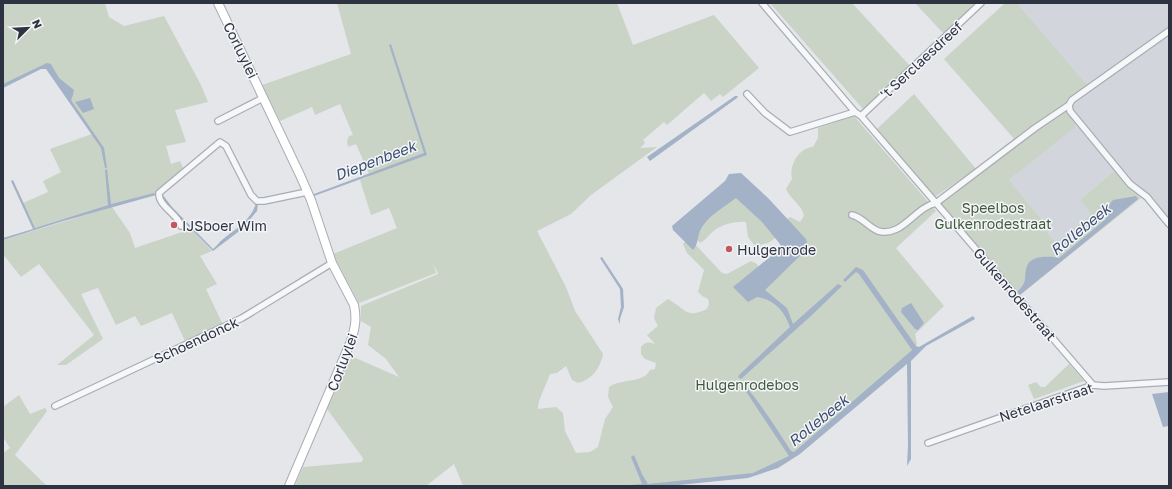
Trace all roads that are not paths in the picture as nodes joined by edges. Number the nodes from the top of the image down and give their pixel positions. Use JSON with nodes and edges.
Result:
{"nodes":[{"id":1,"x":218,"y":3,"type":"edge"},
{"id":2,"x":762,"y":3,"type":"edge"},
{"id":3,"x":981,"y":3,"type":"edge"},
{"id":4,"x":1169,"y":31,"type":"edge"},
{"id":5,"x":747,"y":94,"type":"dead end"},
{"id":6,"x":263,"y":98,"type":"junction"},
{"id":7,"x":1069,"y":105,"type":"junction"},
{"id":8,"x":855,"y":112,"type":"junction"},
{"id":9,"x":861,"y":116,"type":"junction"},
{"id":10,"x":218,"y":121,"type":"dead end"},
{"id":11,"x":307,"y":192,"type":"junction"},
{"id":12,"x":936,"y":203,"type":"junction"},
{"id":13,"x":852,"y":215,"type":"dead end"},
{"id":14,"x":1169,"y":224,"type":"edge"},
{"id":15,"x":181,"y":226,"type":"dead end"},
{"id":16,"x":332,"y":263,"type":"junction"},
{"id":17,"x":1169,"y":382,"type":"edge"},
{"id":18,"x":1093,"y":385,"type":"junction"},
{"id":19,"x":55,"y":406,"type":"dead end"},
{"id":20,"x":928,"y":443,"type":"dead end"},
{"id":21,"x":289,"y":486,"type":"edge"}],
"edges":[{"from":1,"to":6,"type":"street","name":"Corluylei"},
{"from":2,"to":8,"type":"street"},
{"from":3,"to":9,"type":"street","name":"'t Serclaesdreef"},
{"from":4,"to":7,"type":"street"},
{"from":5,"to":8,"type":"street"},
{"from":6,"to":10,"type":"street"},
{"from":6,"to":11,"type":"street","name":"Corluylei"},
{"from":7,"to":12,"type":"street"},
{"from":7,"to":14,"type":"street"},
{"from":8,"to":9,"type":"street"},
{"from":9,"to":12,"type":"street","name":"Gulkenrodestraat"},
{"from":11,"to":15,"type":"street"},
{"from":11,"to":16,"type":"street","name":"Corluylei"},
{"from":12,"to":13,"type":"street"},
{"from":12,"to":18,"type":"street","name":"Gulkenrodestraat"},
{"from":16,"to":19,"type":"street","name":"Schoendonck"},
{"from":16,"to":21,"type":"street","name":"Corluylei"},
{"from":17,"to":18,"type":"street","name":"Netelaarstraat"},
{"from":18,"to":20,"type":"street","name":"Netelaarstraat"}]}
